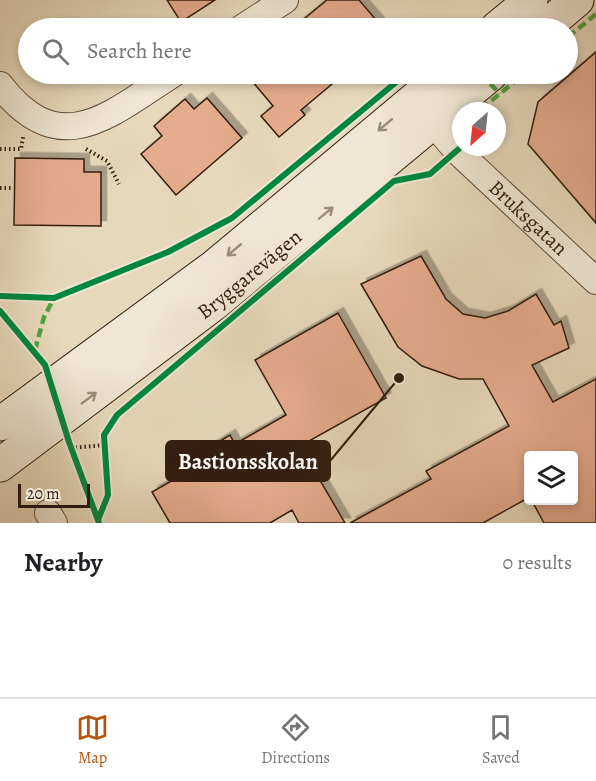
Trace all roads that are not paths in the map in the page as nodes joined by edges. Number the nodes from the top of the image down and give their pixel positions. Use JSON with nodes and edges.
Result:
{"nodes":[{"id":1,"x":285,"y":0,"type":"edge"},
{"id":2,"x":531,"y":0,"type":"edge"},
{"id":3,"x":577,"y":0,"type":"edge"},
{"id":4,"x":257,"y":18,"type":"edge"},
{"id":5,"x":509,"y":18,"type":"edge"},
{"id":6,"x":556,"y":18,"type":"edge"},
{"id":7,"x":157,"y":84,"type":"edge"},
{"id":8,"x":439,"y":84,"type":"edge"},
{"id":9,"x":473,"y":84,"type":"edge"},
{"id":10,"x":0,"y":85,"type":"edge"},
{"id":11,"x":423,"y":112,"type":"junction"},
{"id":12,"x":596,"y":281,"type":"edge"},
{"id":13,"x":2,"y":420,"type":"edge"},
{"id":14,"x":26,"y":446,"type":"junction"},
{"id":15,"x":0,"y":465,"type":"edge"}],
"edges":[{"from":1,"to":4,"type":"street"},
{"from":2,"to":5,"type":"main road"},
{"from":3,"to":6,"type":"main road"},
{"from":7,"to":10,"type":"street"},
{"from":8,"to":11,"type":"main road","name":"Bryggarevägen"},
{"from":9,"to":11,"type":"main road","name":"Bryggarevägen"},
{"from":11,"to":12,"type":"street","name":"Bruksgatan"},
{"from":11,"to":13,"type":"main road","name":"Bryggarevägen","one_way":true},
{"from":14,"to":11,"type":"main road","name":"Bryggarevägen","one_way":true},
{"from":13,"to":14,"type":"street"},
{"from":14,"to":15,"type":"main road","name":"Bryggarevägen"}]}
